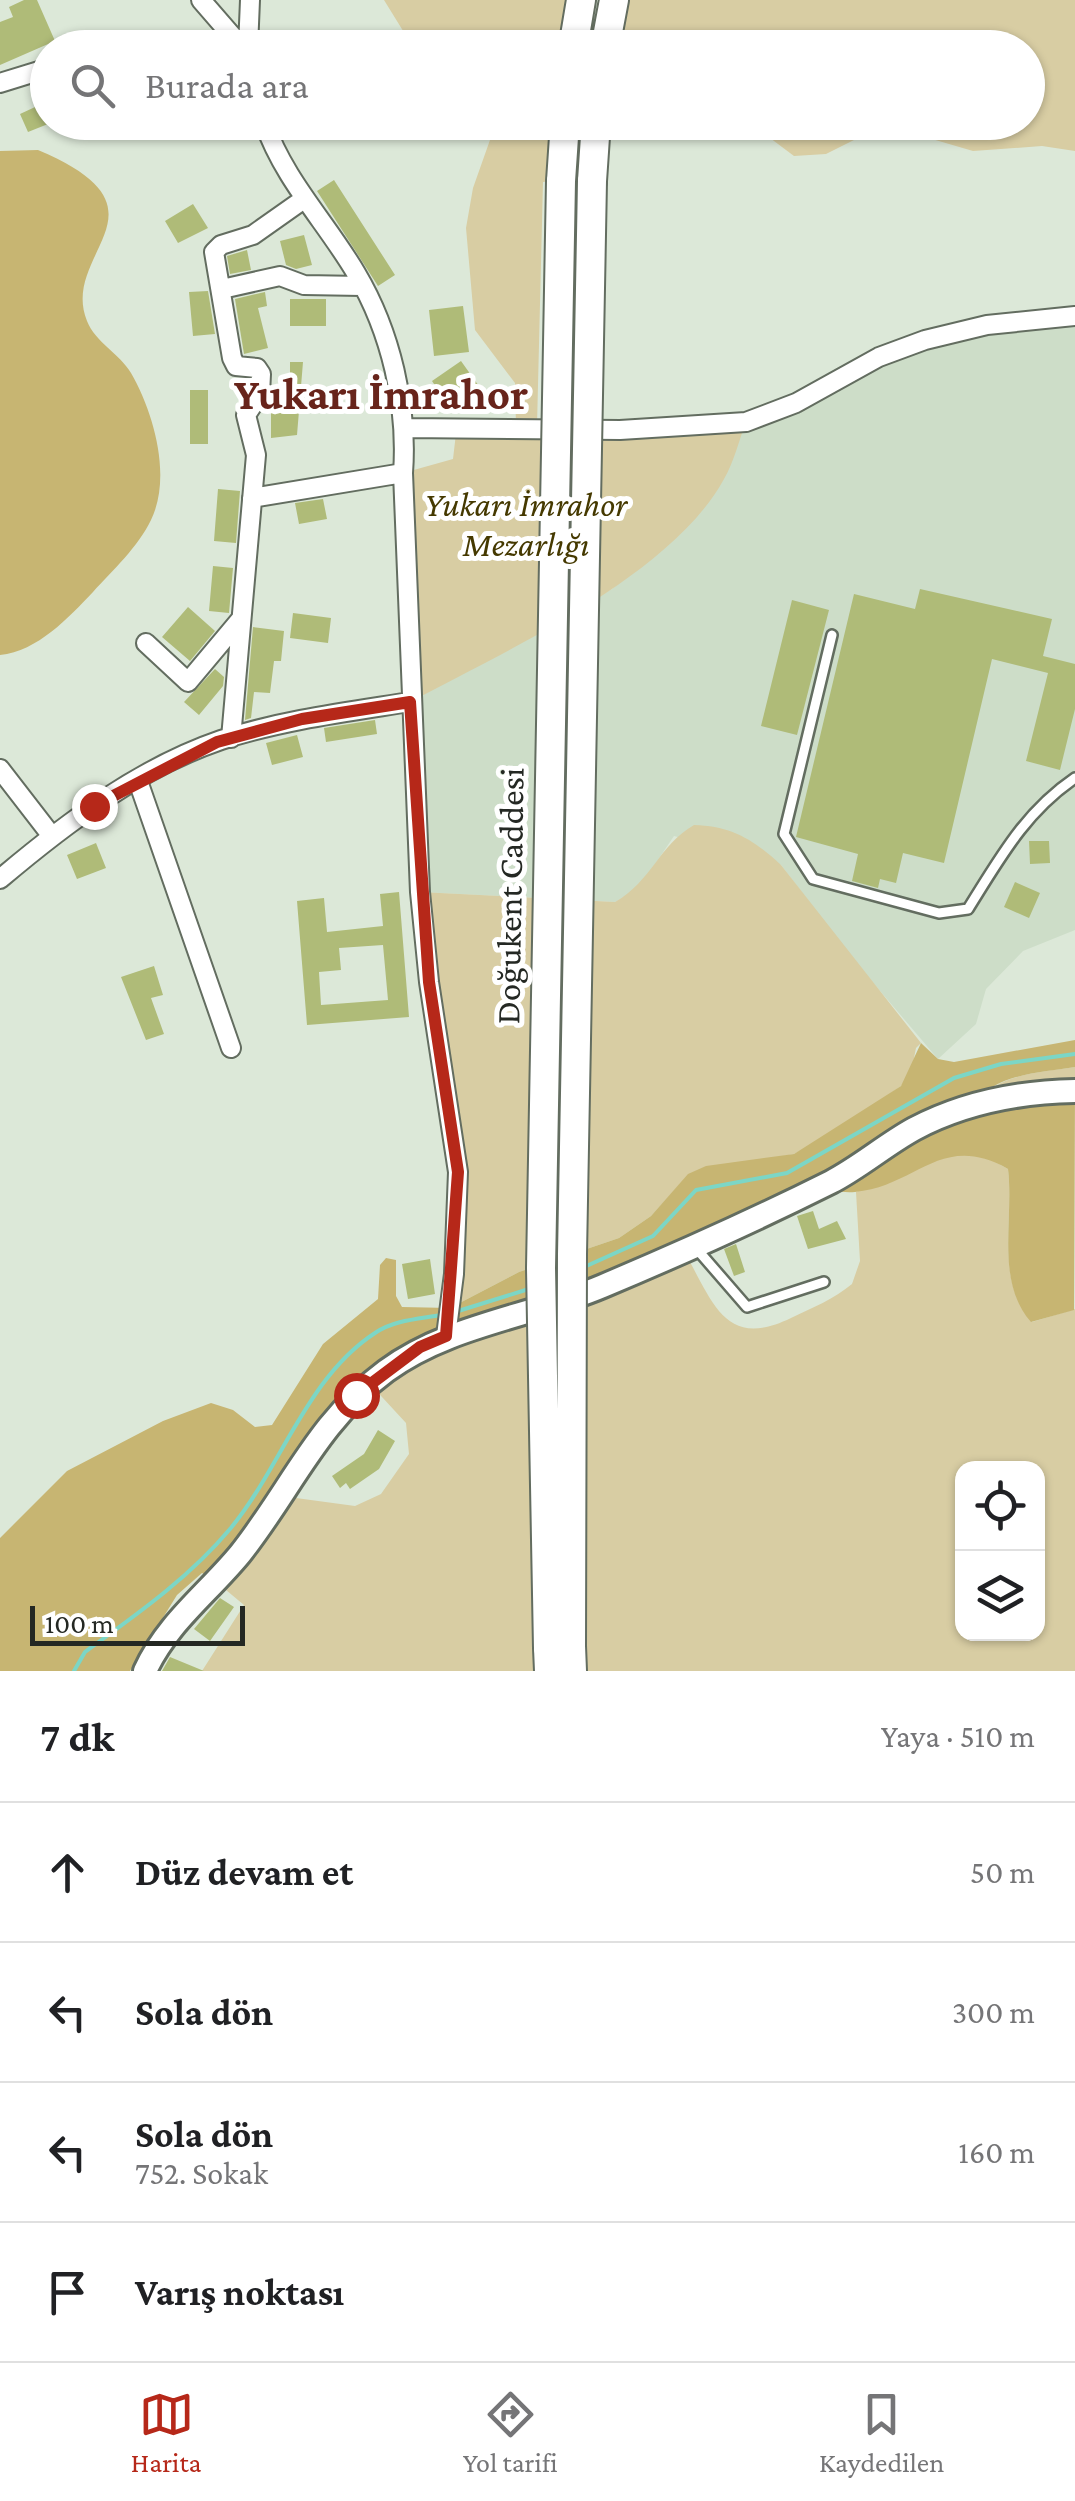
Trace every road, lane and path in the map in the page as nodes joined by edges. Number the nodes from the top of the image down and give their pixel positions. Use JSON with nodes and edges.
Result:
{"nodes":[{"id":1,"x":201,"y":0,"type":"edge"},
{"id":2,"x":250,"y":0,"type":"edge"},
{"id":3,"x":581,"y":0,"type":"edge"},
{"id":4,"x":614,"y":0,"type":"edge"},
{"id":5,"x":226,"y":30,"type":"edge"},
{"id":6,"x":243,"y":30,"type":"edge"},
{"id":7,"x":576,"y":30,"type":"edge"},
{"id":8,"x":608,"y":30,"type":"edge"},
{"id":9,"x":30,"y":74,"type":"edge"},
{"id":10,"x":0,"y":83,"type":"edge"},
{"id":11,"x":273,"y":140,"type":"edge"},
{"id":12,"x":564,"y":140,"type":"edge"},
{"id":13,"x":595,"y":140,"type":"edge"},
{"id":14,"x":304,"y":199,"type":"junction"},
{"id":15,"x":362,"y":286,"type":"junction"},
{"id":16,"x":222,"y":289,"type":"junction"},
{"id":17,"x":1075,"y":316,"type":"edge"},
{"id":18,"x":406,"y":428,"type":"junction"},
{"id":19,"x":402,"y":473,"type":"junction"},
{"id":20,"x":252,"y":498,"type":"junction"},
{"id":21,"x":242,"y":618,"type":"junction"},
{"id":22,"x":832,"y":635,"type":"dead end"},
{"id":23,"x":146,"y":643,"type":"dead end"},
{"id":24,"x":410,"y":702,"type":"junction"},
{"id":25,"x":230,"y":738,"type":"junction"},
{"id":26,"x":0,"y":769,"type":"edge"},
{"id":27,"x":1075,"y":778,"type":"edge"},
{"id":28,"x":138,"y":781,"type":"junction"},
{"id":29,"x":52,"y":836,"type":"junction"},
{"id":30,"x":0,"y":880,"type":"edge"},
{"id":31,"x":231,"y":1048,"type":"dead end"},
{"id":32,"x":1075,"y":1091,"type":"edge"},
{"id":33,"x":692,"y":1244,"type":"junction"},
{"id":34,"x":824,"y":1282,"type":"dead end"},
{"id":35,"x":446,"y":1336,"type":"junction"},
{"id":36,"x":560,"y":1659,"type":"edge"},
{"id":37,"x":145,"y":1671,"type":"edge"}],
"edges":[{"from":1,"to":5,"type":"street"},
{"from":2,"to":6,"type":"street"},
{"from":3,"to":7,"type":"main road"},
{"from":4,"to":8,"type":"main road"},
{"from":9,"to":10,"type":"street"},
{"from":11,"to":14,"type":"street"},
{"from":12,"to":36,"type":"main road","name":"Doğukent Caddesi","bridge":true},
{"from":13,"to":36,"type":"main road","name":"Doğukent Caddesi","bridge":true},
{"from":14,"to":15,"type":"street"},
{"from":14,"to":16,"type":"street"},
{"from":15,"to":16,"type":"street"},
{"from":15,"to":18,"type":"street"},
{"from":16,"to":20,"type":"street"},
{"from":17,"to":18,"type":"street"},
{"from":18,"to":19,"type":"street"},
{"from":19,"to":20,"type":"street"},
{"from":19,"to":24,"type":"street"},
{"from":20,"to":21,"type":"street"},
{"from":21,"to":23,"type":"street"},
{"from":21,"to":25,"type":"street"},
{"from":22,"to":27,"type":"lane"},
{"from":24,"to":25,"type":"street"},
{"from":24,"to":35,"type":"street"},
{"from":25,"to":28,"type":"street"},
{"from":26,"to":29,"type":"street"},
{"from":28,"to":29,"type":"street"},
{"from":28,"to":31,"type":"street"},
{"from":29,"to":30,"type":"street"},
{"from":32,"to":33,"type":"street"},
{"from":33,"to":34,"type":"lane"},
{"from":33,"to":35,"type":"street"},
{"from":35,"to":37,"type":"street"}]}
